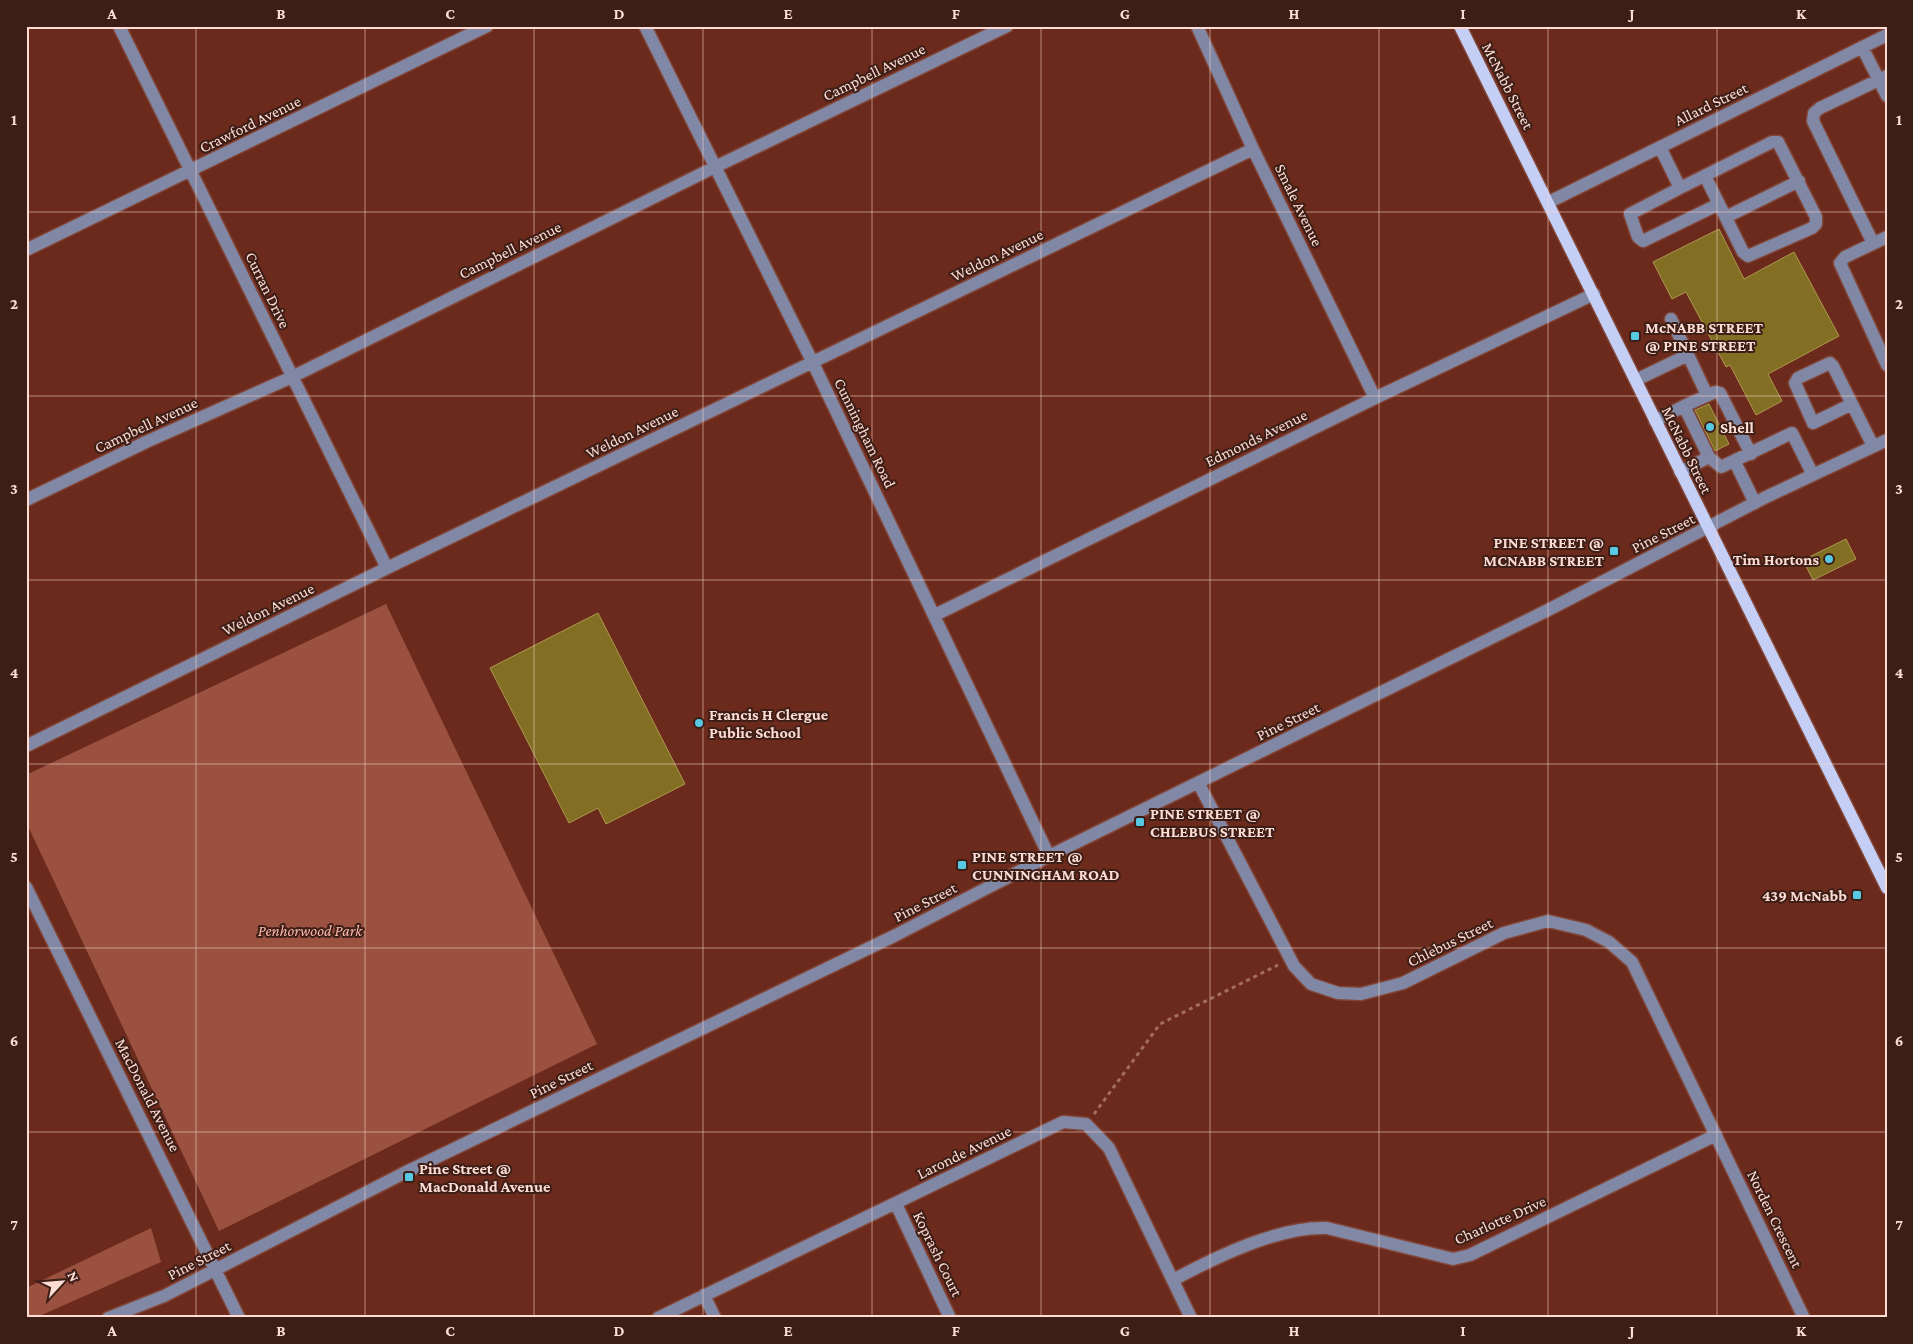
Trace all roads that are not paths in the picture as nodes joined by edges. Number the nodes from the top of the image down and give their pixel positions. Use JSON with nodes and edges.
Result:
{"nodes":[{"id":1,"x":119,"y":26,"type":"edge"},
{"id":2,"x":487,"y":26,"type":"edge"},
{"id":3,"x":645,"y":26,"type":"edge"},
{"id":4,"x":1007,"y":26,"type":"edge"},
{"id":5,"x":1197,"y":26,"type":"edge"},
{"id":6,"x":1460,"y":26,"type":"edge"},
{"id":7,"x":1887,"y":35,"type":"edge"},
{"id":8,"x":1862,"y":47,"type":"junction"},
{"id":9,"x":1883,"y":78,"type":"edge"},
{"id":10,"x":1887,"y":96,"type":"edge"},
{"id":11,"x":1660,"y":148,"type":"junction"},
{"id":12,"x":1253,"y":149,"type":"junction"},
{"id":13,"x":715,"y":167,"type":"junction"},
{"id":14,"x":192,"y":170,"type":"junction"},
{"id":15,"x":1705,"y":176,"type":"junction"},
{"id":16,"x":1799,"y":181,"type":"junction"},
{"id":17,"x":1680,"y":188,"type":"junction"},
{"id":18,"x":1549,"y":202,"type":"junction"},
{"id":19,"x":1719,"y":204,"type":"junction"},
{"id":20,"x":1726,"y":217,"type":"junction"},
{"id":21,"x":1887,"y":237,"type":"edge"},
{"id":22,"x":1873,"y":243,"type":"junction"},
{"id":23,"x":26,"y":250,"type":"edge"},
{"id":24,"x":1594,"y":294,"type":"junction"},
{"id":25,"x":1671,"y":319,"type":"dead end"},
{"id":26,"x":1688,"y":355,"type":"junction"},
{"id":27,"x":813,"y":363,"type":"junction"},
{"id":28,"x":1887,"y":365,"type":"edge"},
{"id":29,"x":292,"y":377,"type":"junction"},
{"id":30,"x":1636,"y":380,"type":"junction"},
{"id":31,"x":1707,"y":395,"type":"junction"},
{"id":32,"x":1375,"y":398,"type":"junction"},
{"id":33,"x":1852,"y":404,"type":"junction"},
{"id":34,"x":1684,"y":406,"type":"junction"},
{"id":35,"x":1655,"y":421,"type":"junction"},
{"id":36,"x":1813,"y":423,"type":"junction"},
{"id":37,"x":1792,"y":433,"type":"junction"},
{"id":38,"x":1887,"y":440,"type":"edge"},
{"id":39,"x":1873,"y":446,"type":"junction"},
{"id":40,"x":1751,"y":454,"type":"junction"},
{"id":41,"x":1709,"y":457,"type":"junction"},
{"id":42,"x":1735,"y":462,"type":"junction"},
{"id":43,"x":1680,"y":472,"type":"junction"},
{"id":44,"x":1813,"y":475,"type":"junction"},
{"id":45,"x":26,"y":500,"type":"edge"},
{"id":46,"x":1755,"y":503,"type":"junction"},
{"id":47,"x":1707,"y":529,"type":"junction"},
{"id":48,"x":387,"y":568,"type":"junction"},
{"id":49,"x":935,"y":615,"type":"junction"},
{"id":50,"x":26,"y":746,"type":"edge"},
{"id":51,"x":1199,"y":784,"type":"junction"},
{"id":52,"x":1049,"y":856,"type":"junction"},
{"id":53,"x":26,"y":887,"type":"edge"},
{"id":54,"x":1887,"y":888,"type":"edge"},
{"id":55,"x":1716,"y":1135,"type":"junction"},
{"id":56,"x":896,"y":1204,"type":"junction"},
{"id":57,"x":217,"y":1269,"type":"junction"},
{"id":58,"x":1173,"y":1280,"type":"junction"},
{"id":59,"x":704,"y":1295,"type":"junction"},
{"id":60,"x":108,"y":1318,"type":"edge"},
{"id":61,"x":240,"y":1318,"type":"edge"},
{"id":62,"x":658,"y":1318,"type":"edge"},
{"id":63,"x":714,"y":1318,"type":"edge"},
{"id":64,"x":950,"y":1318,"type":"edge"},
{"id":65,"x":1191,"y":1318,"type":"edge"},
{"id":66,"x":1804,"y":1318,"type":"edge"}],
"edges":[{"from":1,"to":14,"type":"street","name":"Curran Drive"},
{"from":2,"to":14,"type":"street","name":"Crawford Avenue"},
{"from":3,"to":13,"type":"street","name":"Cunningham Road"},
{"from":4,"to":13,"type":"street","name":"Campbell Avenue"},
{"from":5,"to":12,"type":"street","name":"Smale Avenue"},
{"from":6,"to":18,"type":"main road","name":"McNabb Street"},
{"from":7,"to":8,"type":"street","name":"Allard Street"},
{"from":8,"to":9,"type":"street"},
{"from":8,"to":11,"type":"street","name":"Allard Street"},
{"from":9,"to":10,"type":"street"},
{"from":9,"to":22,"type":"street"},
{"from":11,"to":17,"type":"street"},
{"from":11,"to":18,"type":"street","name":"Allard Street"},
{"from":12,"to":27,"type":"street","name":"Weldon Avenue"},
{"from":12,"to":32,"type":"street","name":"Smale Avenue"},
{"from":13,"to":27,"type":"street","name":"Cunningham Road"},
{"from":13,"to":29,"type":"street","name":"Campbell Avenue"},
{"from":14,"to":23,"type":"street","name":"Crawford Avenue"},
{"from":14,"to":29,"type":"street","name":"Curran Drive"},
{"from":15,"to":16,"type":"street"},
{"from":15,"to":17,"type":"street"},
{"from":15,"to":19,"type":"street"},
{"from":16,"to":20,"type":"street"},
{"from":16,"to":20,"type":"street"},
{"from":17,"to":19,"type":"street"},
{"from":18,"to":24,"type":"main road","name":"McNabb Street"},
{"from":19,"to":20,"type":"street"},
{"from":21,"to":22,"type":"street"},
{"from":22,"to":28,"type":"street"},
{"from":24,"to":30,"type":"main road","name":"McNabb Street"},
{"from":24,"to":32,"type":"street","name":"Edmonds Avenue"},
{"from":25,"to":26,"type":"street"},
{"from":26,"to":30,"type":"street"},
{"from":26,"to":31,"type":"street"},
{"from":27,"to":48,"type":"street","name":"Weldon Avenue"},
{"from":27,"to":49,"type":"street","name":"Cunningham Road"},
{"from":29,"to":45,"type":"street","name":"Campbell Avenue"},
{"from":29,"to":48,"type":"street","name":"Curran Drive"},
{"from":30,"to":35,"type":"main road","name":"McNabb Street"},
{"from":31,"to":34,"type":"street"},
{"from":31,"to":40,"type":"street"},
{"from":32,"to":49,"type":"street","name":"Edmonds Avenue"},
{"from":33,"to":36,"type":"street"},
{"from":33,"to":36,"type":"street"},
{"from":33,"to":39,"type":"street"},
{"from":34,"to":35,"type":"street"},
{"from":34,"to":41,"type":"street"},
{"from":35,"to":43,"type":"main road","name":"McNabb Street"},
{"from":36,"to":37,"type":"street"},
{"from":37,"to":40,"type":"street"},
{"from":37,"to":44,"type":"street"},
{"from":38,"to":39,"type":"street","name":"Pine Street"},
{"from":39,"to":44,"type":"street","name":"Pine Street"},
{"from":40,"to":42,"type":"street"},
{"from":41,"to":42,"type":"street"},
{"from":41,"to":43,"type":"street"},
{"from":42,"to":46,"type":"street"},
{"from":43,"to":47,"type":"main road","name":"McNabb Street"},
{"from":44,"to":46,"type":"street","name":"Pine Street"},
{"from":46,"to":47,"type":"street","name":"Pine Street"},
{"from":47,"to":51,"type":"street","name":"Pine Street"},
{"from":47,"to":54,"type":"main road","name":"McNabb Street"},
{"from":48,"to":50,"type":"street","name":"Weldon Avenue"},
{"from":49,"to":52,"type":"street","name":"Cunningham Road"},
{"from":51,"to":52,"type":"street","name":"Pine Street"},
{"from":51,"to":55,"type":"street","name":"Chlebus Street"},
{"from":52,"to":57,"type":"street","name":"Pine Street"},
{"from":53,"to":57,"type":"street","name":"MacDonald Avenue"},
{"from":55,"to":58,"type":"street","name":"Charlotte Drive"},
{"from":55,"to":66,"type":"street","name":"Norden Crescent"},
{"from":56,"to":58,"type":"street","name":"Laronde Avenue"},
{"from":56,"to":59,"type":"street","name":"Laronde Avenue"},
{"from":56,"to":64,"type":"street","name":"Koprash Court"},
{"from":57,"to":60,"type":"street","name":"Pine Street"},
{"from":57,"to":61,"type":"street","name":"MacDonald Avenue"},
{"from":58,"to":65,"type":"street"},
{"from":59,"to":62,"type":"street","name":"Laronde Avenue"},
{"from":59,"to":63,"type":"street"}]}
